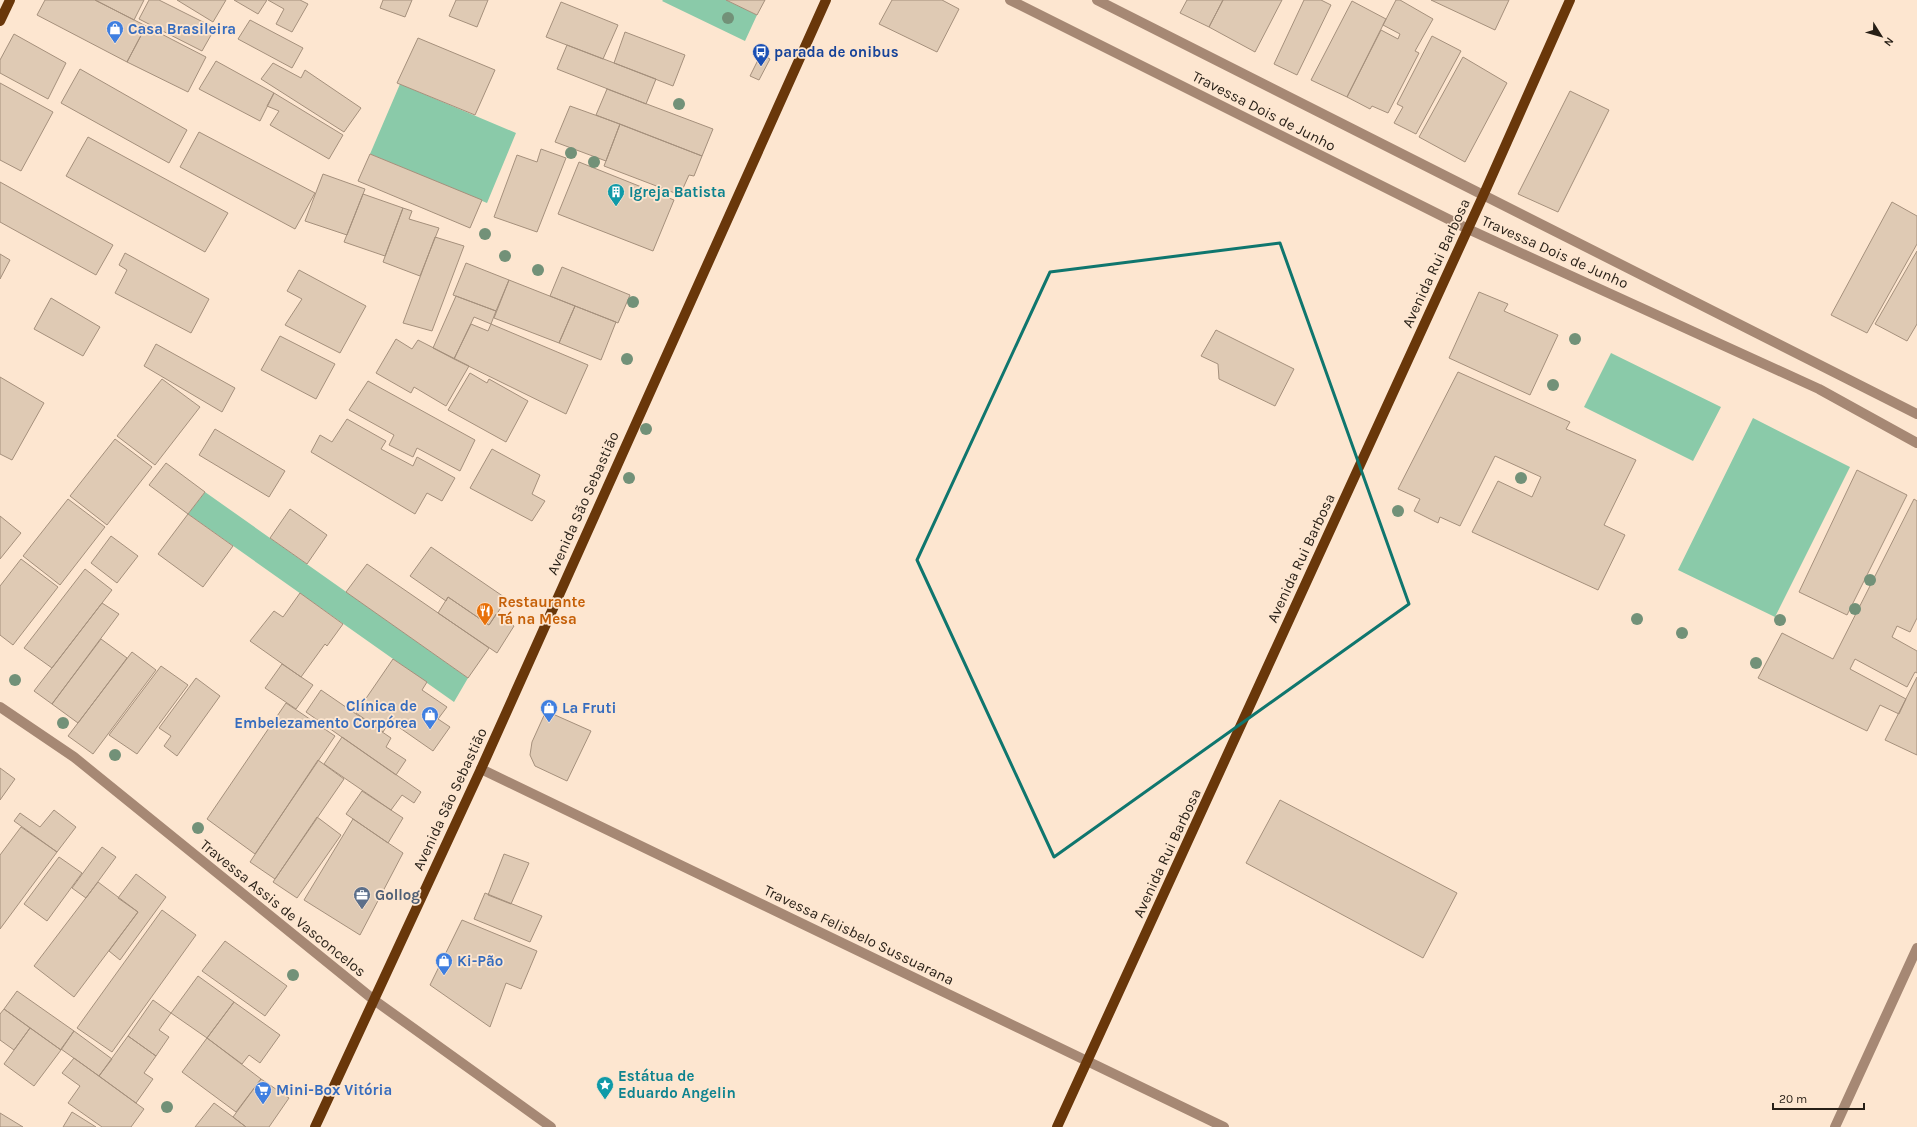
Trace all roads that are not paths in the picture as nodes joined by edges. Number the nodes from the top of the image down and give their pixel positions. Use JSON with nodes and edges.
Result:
{"nodes":[{"id":1,"x":10,"y":0,"type":"edge"},
{"id":2,"x":826,"y":0,"type":"edge"},
{"id":3,"x":1010,"y":0,"type":"edge"},
{"id":4,"x":1097,"y":0,"type":"edge"},
{"id":5,"x":1570,"y":0,"type":"edge"},
{"id":6,"x":0,"y":21,"type":"edge"},
{"id":7,"x":1483,"y":196,"type":"junction"},
{"id":8,"x":1468,"y":229,"type":"junction"},
{"id":9,"x":1917,"y":414,"type":"edge"},
{"id":10,"x":1917,"y":443,"type":"edge"},
{"id":11,"x":0,"y":707,"type":"edge"},
{"id":12,"x":481,"y":769,"type":"junction"},
{"id":13,"x":1917,"y":948,"type":"edge"},
{"id":14,"x":374,"y":1000,"type":"junction"},
{"id":15,"x":1087,"y":1062,"type":"junction"},
{"id":16,"x":315,"y":1127,"type":"edge"},
{"id":17,"x":551,"y":1127,"type":"edge"},
{"id":18,"x":1057,"y":1127,"type":"edge"},
{"id":19,"x":1224,"y":1127,"type":"edge"},
{"id":20,"x":1836,"y":1127,"type":"edge"}],
"edges":[{"from":1,"to":6,"type":"main road"},
{"from":2,"to":12,"type":"main road","name":"Avenida São Sebastião"},
{"from":3,"to":8,"type":"street","name":"Travessa Dois de Junho"},
{"from":4,"to":7,"type":"street"},
{"from":5,"to":7,"type":"main road","name":"Avenida Rui Barbosa"},
{"from":7,"to":8,"type":"main road","name":"Avenida Rui Barbosa"},
{"from":7,"to":9,"type":"street"},
{"from":8,"to":10,"type":"street","name":"Travessa Dois de Junho"},
{"from":8,"to":15,"type":"main road","name":"Avenida Rui Barbosa"},
{"from":11,"to":14,"type":"street","name":"Travessa Assis de Vasconcelos"},
{"from":12,"to":14,"type":"main road","name":"Avenida São Sebastião"},
{"from":12,"to":15,"type":"street","name":"Travessa Felisbelo Sussuarana"},
{"from":13,"to":20,"type":"street"},
{"from":14,"to":16,"type":"main road","name":"Avenida São Sebastião"},
{"from":14,"to":17,"type":"street","name":"Travessa Assis de Vasconcelos"},
{"from":15,"to":18,"type":"main road","name":"Avenida Rui Barbosa"},
{"from":15,"to":19,"type":"street","name":"Travessa Felisbelo Sussuarana"}]}
